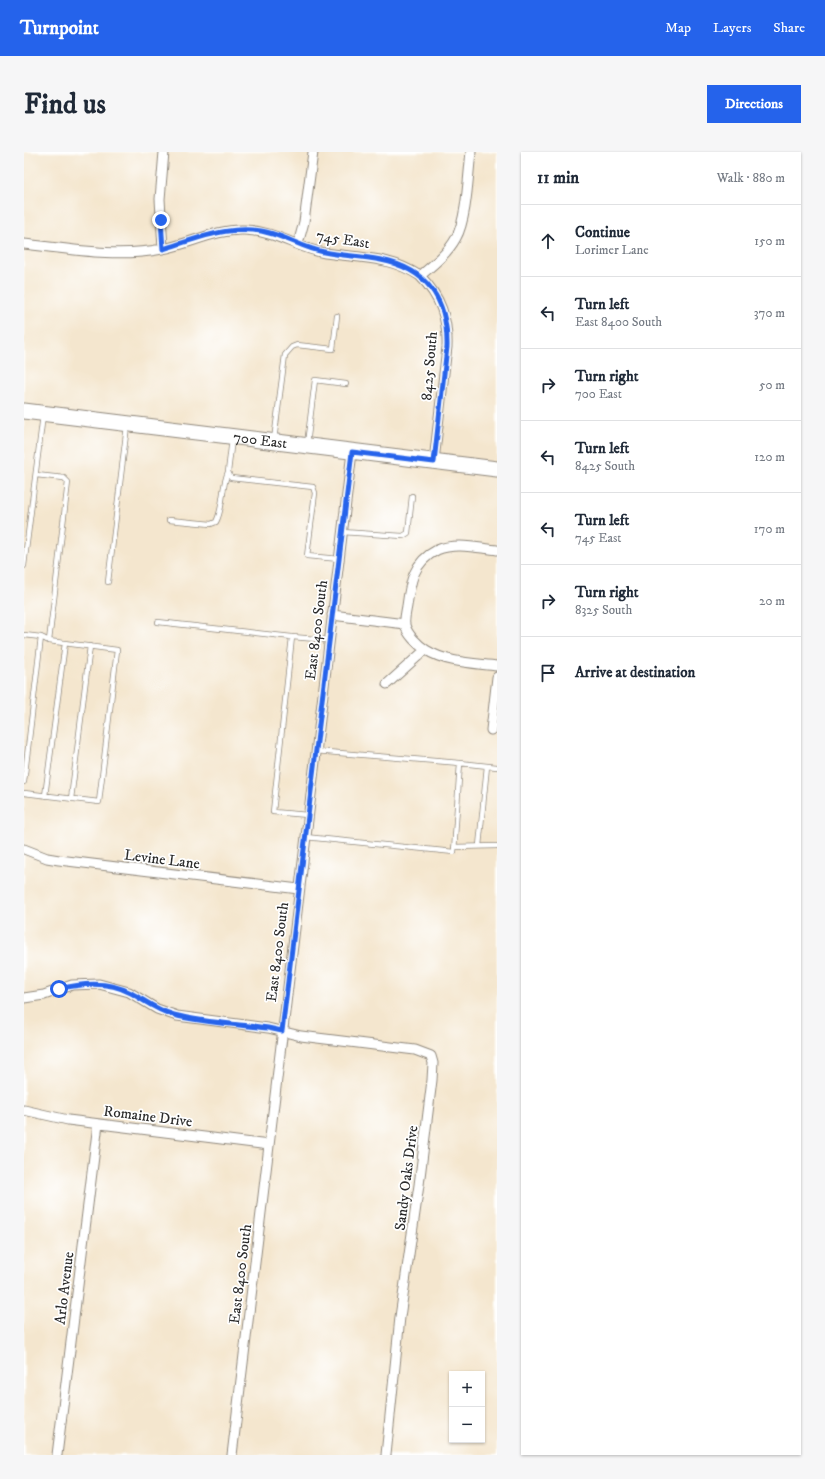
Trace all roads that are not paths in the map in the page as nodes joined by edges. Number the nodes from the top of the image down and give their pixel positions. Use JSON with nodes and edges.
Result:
{"nodes":[{"id":1,"x":164,"y":152,"type":"edge"},
{"id":2,"x":313,"y":152,"type":"edge"},
{"id":3,"x":471,"y":152,"type":"edge"},
{"id":4,"x":24,"y":244,"type":"edge"},
{"id":5,"x":298,"y":244,"type":"junction"},
{"id":6,"x":163,"y":249,"type":"junction"},
{"id":7,"x":420,"y":276,"type":"junction"},
{"id":8,"x":337,"y":316,"type":"dead end"},
{"id":9,"x":346,"y":384,"type":"dead end"},
{"id":10,"x":24,"y":411,"type":"edge"},
{"id":11,"x":43,"y":414,"type":"junction"},
{"id":12,"x":128,"y":424,"type":"junction"},
{"id":13,"x":233,"y":437,"type":"junction"},
{"id":14,"x":273,"y":442,"type":"junction"},
{"id":15,"x":307,"y":446,"type":"junction"},
{"id":16,"x":352,"y":452,"type":"junction"},
{"id":17,"x":434,"y":462,"type":"junction"},
{"id":18,"x":497,"y":469,"type":"edge"},
{"id":19,"x":228,"y":472,"type":"junction"},
{"id":20,"x":36,"y":475,"type":"junction"},
{"id":21,"x":412,"y":496,"type":"dead end"},
{"id":22,"x":169,"y":520,"type":"dead end"},
{"id":23,"x":342,"y":532,"type":"junction"},
{"id":24,"x":497,"y":550,"type":"edge"},
{"id":25,"x":339,"y":559,"type":"junction"},
{"id":26,"x":24,"y":566,"type":"edge"},
{"id":27,"x":108,"y":582,"type":"dead end"},
{"id":28,"x":332,"y":616,"type":"junction"},
{"id":29,"x":158,"y":622,"type":"dead end"},
{"id":30,"x":405,"y":624,"type":"junction"},
{"id":31,"x":24,"y":635,"type":"edge"},
{"id":32,"x":292,"y":637,"type":"junction"},
{"id":33,"x":41,"y":638,"type":"junction"},
{"id":34,"x":329,"y":640,"type":"junction"},
{"id":35,"x":49,"y":641,"type":"junction"},
{"id":36,"x":65,"y":643,"type":"junction"},
{"id":37,"x":90,"y":646,"type":"junction"},
{"id":38,"x":425,"y":650,"type":"junction"},
{"id":39,"x":497,"y":666,"type":"edge"},
{"id":40,"x":497,"y":678,"type":"edge"},
{"id":41,"x":387,"y":684,"type":"dead end"},
{"id":42,"x":491,"y":730,"type":"dead end"},
{"id":43,"x":315,"y":751,"type":"junction"},
{"id":44,"x":460,"y":763,"type":"junction"},
{"id":45,"x":487,"y":766,"type":"junction"},
{"id":46,"x":497,"y":767,"type":"edge"},
{"id":47,"x":24,"y":782,"type":"edge"},
{"id":48,"x":24,"y":792,"type":"edge"},
{"id":49,"x":45,"y":796,"type":"junction"},
{"id":50,"x":70,"y":799,"type":"junction"},
{"id":51,"x":308,"y":815,"type":"junction"},
{"id":52,"x":305,"y":837,"type":"junction"},
{"id":53,"x":479,"y":846,"type":"junction"},
{"id":54,"x":497,"y":846,"type":"edge"},
{"id":55,"x":454,"y":847,"type":"junction"},
{"id":56,"x":24,"y":849,"type":"edge"},
{"id":57,"x":299,"y":889,"type":"junction"},
{"id":58,"x":24,"y":998,"type":"edge"},
{"id":59,"x":282,"y":1031,"type":"junction"},
{"id":60,"x":24,"y":1110,"type":"edge"},
{"id":61,"x":98,"y":1124,"type":"junction"},
{"id":62,"x":269,"y":1145,"type":"junction"},
{"id":63,"x":57,"y":1455,"type":"edge"},
{"id":64,"x":232,"y":1455,"type":"edge"},
{"id":65,"x":386,"y":1455,"type":"edge"}],
"edges":[{"from":1,"to":6,"type":"street"},
{"from":2,"to":5,"type":"street"},
{"from":3,"to":7,"type":"street"},
{"from":4,"to":6,"type":"street","name":"745 East"},
{"from":5,"to":6,"type":"street","name":"745 East"},
{"from":5,"to":7,"type":"street","name":"745 East"},
{"from":7,"to":17,"type":"street","name":"8425 South"},
{"from":8,"to":14,"type":"lane"},
{"from":9,"to":15,"type":"lane"},
{"from":10,"to":11,"type":"main road","name":"700 East"},
{"from":11,"to":12,"type":"main road","name":"700 East"},
{"from":11,"to":20,"type":"lane"},
{"from":12,"to":13,"type":"main road","name":"700 East"},
{"from":12,"to":27,"type":"lane"},
{"from":13,"to":14,"type":"main road","name":"700 East"},
{"from":13,"to":19,"type":"lane"},
{"from":14,"to":15,"type":"main road","name":"700 East"},
{"from":15,"to":16,"type":"main road","name":"700 East"},
{"from":16,"to":17,"type":"main road","name":"700 East"},
{"from":16,"to":23,"type":"street","name":"East 8400 South"},
{"from":17,"to":18,"type":"main road","name":"700 East"},
{"from":19,"to":22,"type":"lane"},
{"from":19,"to":25,"type":"lane"},
{"from":20,"to":26,"type":"lane"},
{"from":20,"to":35,"type":"lane"},
{"from":21,"to":23,"type":"lane"},
{"from":23,"to":25,"type":"street","name":"East 8400 South"},
{"from":24,"to":30,"type":"street"},
{"from":25,"to":28,"type":"street","name":"East 8400 South"},
{"from":28,"to":30,"type":"street"},
{"from":28,"to":34,"type":"street","name":"East 8400 South"},
{"from":29,"to":32,"type":"lane"},
{"from":30,"to":38,"type":"street"},
{"from":31,"to":33,"type":"lane"},
{"from":32,"to":34,"type":"lane"},
{"from":32,"to":51,"type":"lane"},
{"from":33,"to":35,"type":"lane"},
{"from":33,"to":47,"type":"lane"},
{"from":34,"to":43,"type":"street","name":"East 8400 South"},
{"from":35,"to":36,"type":"lane"},
{"from":36,"to":37,"type":"lane"},
{"from":36,"to":49,"type":"lane"},
{"from":37,"to":50,"type":"lane"},
{"from":37,"to":50,"type":"lane"},
{"from":38,"to":39,"type":"street"},
{"from":38,"to":41,"type":"street"},
{"from":40,"to":42,"type":"street"},
{"from":43,"to":44,"type":"lane"},
{"from":43,"to":51,"type":"street","name":"East 8400 South"},
{"from":44,"to":45,"type":"lane"},
{"from":44,"to":55,"type":"lane"},
{"from":45,"to":46,"type":"lane"},
{"from":45,"to":53,"type":"lane"},
{"from":48,"to":49,"type":"lane"},
{"from":49,"to":50,"type":"lane"},
{"from":51,"to":52,"type":"street","name":"East 8400 South"},
{"from":52,"to":55,"type":"lane"},
{"from":52,"to":57,"type":"street","name":"East 8400 South"},
{"from":53,"to":54,"type":"lane"},
{"from":53,"to":55,"type":"lane"},
{"from":56,"to":57,"type":"street","name":"Levine Lane"},
{"from":57,"to":59,"type":"street","name":"East 8400 South"},
{"from":58,"to":59,"type":"street"},
{"from":59,"to":62,"type":"street","name":"East 8400 South"},
{"from":59,"to":65,"type":"street","name":"Sandy Oaks Drive"},
{"from":60,"to":61,"type":"street","name":"Romaine Drive"},
{"from":61,"to":62,"type":"street","name":"Romaine Drive"},
{"from":61,"to":63,"type":"street","name":"Arlo Avenue"},
{"from":62,"to":64,"type":"street","name":"East 8400 South"}]}
